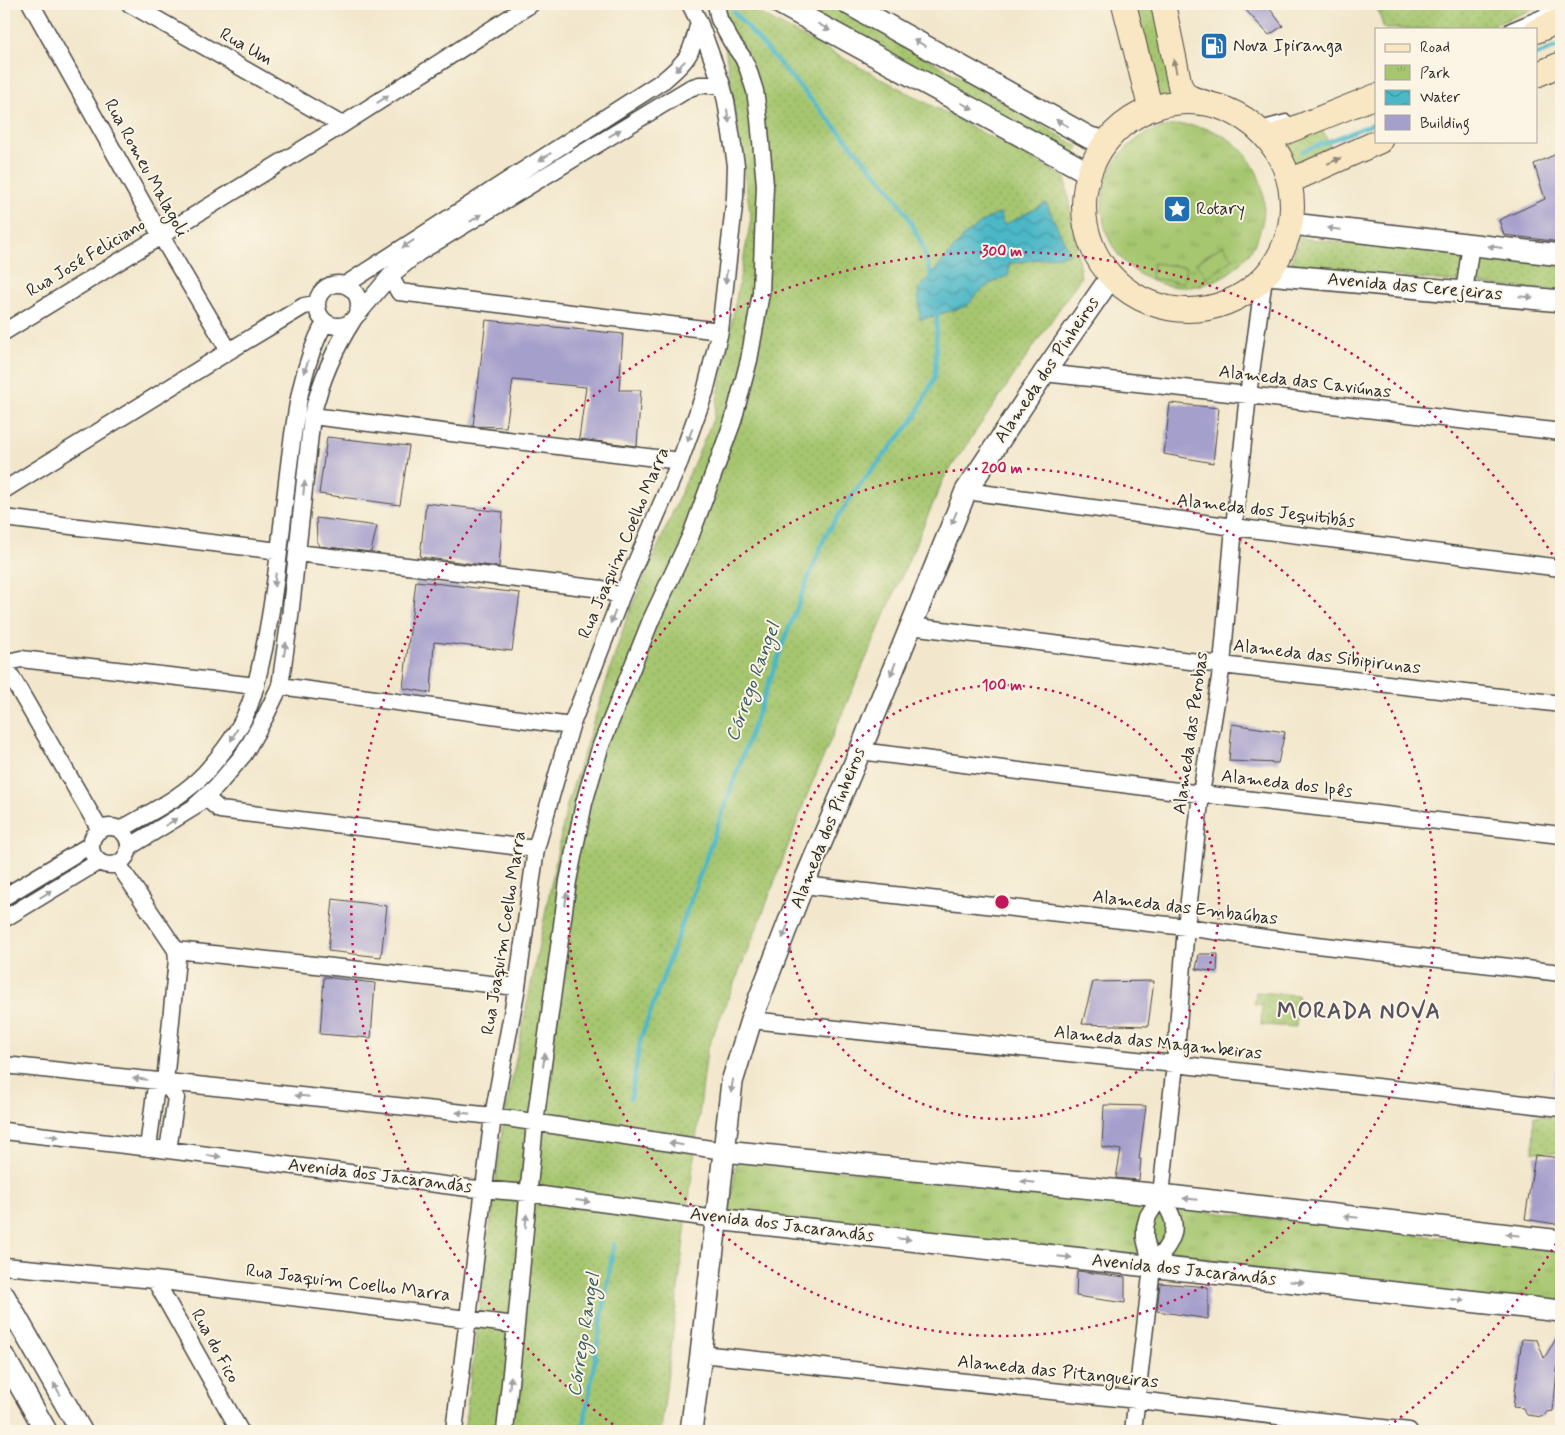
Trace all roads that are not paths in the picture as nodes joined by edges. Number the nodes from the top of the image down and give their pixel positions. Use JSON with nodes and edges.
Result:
{"nodes":[{"id":1,"x":31,"y":4,"type":"edge"},
{"id":2,"x":130,"y":4,"type":"edge"},
{"id":3,"x":531,"y":4,"type":"edge"},
{"id":4,"x":690,"y":4,"type":"edge"},
{"id":5,"x":716,"y":4,"type":"edge"},
{"id":6,"x":782,"y":4,"type":"edge"},
{"id":7,"x":849,"y":4,"type":"edge"},
{"id":8,"x":1124,"y":4,"type":"edge"},
{"id":9,"x":1136,"y":4,"type":"edge"},
{"id":10,"x":1163,"y":4,"type":"edge"},
{"id":11,"x":1561,"y":8,"type":"edge"},
{"id":12,"x":1561,"y":20,"type":"edge"},
{"id":13,"x":699,"y":22,"type":"junction"},
{"id":14,"x":1513,"y":28,"type":"edge"},
{"id":15,"x":1538,"y":29,"type":"edge"},
{"id":16,"x":1561,"y":64,"type":"edge"},
{"id":17,"x":1538,"y":74,"type":"edge"},
{"id":18,"x":1375,"y":84,"type":"edge"},
{"id":19,"x":722,"y":85,"type":"junction"},
{"id":20,"x":1375,"y":96,"type":"edge"},
{"id":21,"x":1192,"y":97,"type":"junction"},
{"id":22,"x":1156,"y":107,"type":"junction"},
{"id":23,"x":342,"y":125,"type":"junction"},
{"id":24,"x":1268,"y":140,"type":"junction"},
{"id":25,"x":1106,"y":142,"type":"junction"},
{"id":26,"x":1378,"y":142,"type":"edge"},
{"id":27,"x":734,"y":154,"type":"junction"},
{"id":28,"x":762,"y":154,"type":"junction"},
{"id":29,"x":1089,"y":173,"type":"junction"},
{"id":30,"x":1290,"y":181,"type":"junction"},
{"id":31,"x":1292,"y":224,"type":"junction"},
{"id":32,"x":161,"y":236,"type":"junction"},
{"id":33,"x":1471,"y":244,"type":"junction"},
{"id":34,"x":1561,"y":255,"type":"edge"},
{"id":35,"x":390,"y":276,"type":"junction"},
{"id":36,"x":1266,"y":276,"type":"junction"},
{"id":37,"x":1111,"y":277,"type":"junction"},
{"id":38,"x":345,"y":285,"type":"junction"},
{"id":39,"x":1464,"y":292,"type":"junction"},
{"id":40,"x":1561,"y":301,"type":"edge"},
{"id":41,"x":316,"y":304,"type":"junction"},
{"id":42,"x":355,"y":317,"type":"junction"},
{"id":43,"x":325,"y":322,"type":"junction"},
{"id":44,"x":720,"y":331,"type":"junction"},
{"id":45,"x":4,"y":332,"type":"edge"},
{"id":46,"x":229,"y":351,"type":"junction"},
{"id":47,"x":1044,"y":373,"type":"junction"},
{"id":48,"x":1248,"y":395,"type":"junction"},
{"id":49,"x":312,"y":416,"type":"junction"},
{"id":50,"x":1561,"y":432,"type":"edge"},
{"id":51,"x":680,"y":461,"type":"junction"},
{"id":52,"x":4,"y":490,"type":"edge"},
{"id":53,"x":966,"y":491,"type":"junction"},
{"id":54,"x":4,"y":518,"type":"edge"},
{"id":55,"x":1234,"y":528,"type":"junction"},
{"id":56,"x":279,"y":551,"type":"junction"},
{"id":57,"x":297,"y":554,"type":"junction"},
{"id":58,"x":1561,"y":568,"type":"edge"},
{"id":59,"x":621,"y":597,"type":"junction"},
{"id":60,"x":910,"y":626,"type":"junction"},
{"id":61,"x":4,"y":664,"type":"edge"},
{"id":62,"x":1222,"y":665,"type":"junction"},
{"id":63,"x":256,"y":686,"type":"junction"},
{"id":64,"x":280,"y":686,"type":"junction"},
{"id":65,"x":1561,"y":704,"type":"edge"},
{"id":66,"x":571,"y":726,"type":"junction"},
{"id":67,"x":860,"y":751,"type":"junction"},
{"id":68,"x":1201,"y":794,"type":"junction"},
{"id":69,"x":205,"y":797,"type":"junction"},
{"id":70,"x":100,"y":830,"type":"junction"},
{"id":71,"x":120,"y":830,"type":"junction"},
{"id":72,"x":1561,"y":835,"type":"edge"},
{"id":73,"x":90,"y":845,"type":"junction"},
{"id":74,"x":129,"y":847,"type":"junction"},
{"id":75,"x":536,"y":848,"type":"junction"},
{"id":76,"x":98,"y":862,"type":"junction"},
{"id":77,"x":118,"y":864,"type":"junction"},
{"id":78,"x":803,"y":886,"type":"junction"},
{"id":79,"x":4,"y":897,"type":"edge"},
{"id":80,"x":4,"y":919,"type":"edge"},
{"id":81,"x":1186,"y":927,"type":"junction"},
{"id":82,"x":176,"y":950,"type":"junction"},
{"id":83,"x":1561,"y":973,"type":"edge"},
{"id":84,"x":517,"y":987,"type":"junction"},
{"id":85,"x":751,"y":1020,"type":"junction"},
{"id":86,"x":1174,"y":1064,"type":"junction"},
{"id":87,"x":4,"y":1065,"type":"edge"},
{"id":88,"x":165,"y":1082,"type":"junction"},
{"id":89,"x":1561,"y":1108,"type":"edge"},
{"id":90,"x":493,"y":1116,"type":"junction"},
{"id":91,"x":535,"y":1123,"type":"junction"},
{"id":92,"x":4,"y":1131,"type":"edge"},
{"id":93,"x":148,"y":1148,"type":"junction"},
{"id":94,"x":168,"y":1150,"type":"junction"},
{"id":95,"x":724,"y":1151,"type":"junction"},
{"id":96,"x":484,"y":1189,"type":"junction"},
{"id":97,"x":528,"y":1193,"type":"junction"},
{"id":98,"x":1161,"y":1195,"type":"junction"},
{"id":99,"x":716,"y":1219,"type":"junction"},
{"id":100,"x":1561,"y":1241,"type":"edge"},
{"id":101,"x":4,"y":1266,"type":"edge"},
{"id":102,"x":1152,"y":1266,"type":"junction"},
{"id":103,"x":155,"y":1280,"type":"junction"},
{"id":104,"x":4,"y":1296,"type":"edge"},
{"id":105,"x":1561,"y":1311,"type":"edge"},
{"id":106,"x":469,"y":1318,"type":"junction"},
{"id":107,"x":516,"y":1325,"type":"junction"},
{"id":108,"x":702,"y":1354,"type":"junction"},
{"id":109,"x":4,"y":1357,"type":"edge"},
{"id":110,"x":1136,"y":1400,"type":"junction"},
{"id":111,"x":46,"y":1431,"type":"edge"},
{"id":112,"x":81,"y":1431,"type":"edge"},
{"id":113,"x":240,"y":1431,"type":"edge"},
{"id":114,"x":454,"y":1431,"type":"edge"},
{"id":115,"x":504,"y":1431,"type":"edge"},
{"id":116,"x":691,"y":1431,"type":"edge"},
{"id":117,"x":1133,"y":1431,"type":"edge"},
{"id":118,"x":1409,"y":1431,"type":"edge"}],
"edges":[{"from":1,"to":32,"type":"street","name":"Rua Romeu Malagoli"},
{"from":2,"to":23,"type":"street","name":"Rua Um"},
{"from":23,"to":3,"type":"street","name":"Rua José Feliciano","one_way":true},
{"from":4,"to":13,"type":"street","name":"Rua Joaquim Coelho Marra"},
{"from":5,"to":28,"type":"street"},
{"from":6,"to":29,"type":"street","one_way":true},
{"from":25,"to":7,"type":"street","one_way":true},
{"from":8,"to":22,"type":"main road"},
{"from":9,"to":22,"type":"street"},
{"from":21,"to":10,"type":"main road","one_way":true},
{"from":11,"to":14,"type":"street"},
{"from":12,"to":15,"type":"main road"},
{"from":13,"to":19,"type":"street","name":"Rua Joaquim Coelho Marra"},
{"from":13,"to":38,"type":"street","one_way":true},
{"from":16,"to":17,"type":"main road"},
{"from":18,"to":21,"type":"street"},
{"from":19,"to":27,"type":"street","name":"Rua Joaquim Coelho Marra","one_way":true},
{"from":35,"to":19,"type":"street","one_way":true},
{"from":20,"to":24,"type":"main road"},
{"from":21,"to":22,"type":"main road"},
{"from":21,"to":24,"type":"main road"},
{"from":22,"to":25,"type":"main road"},
{"from":23,"to":32,"type":"street","name":"Rua José Feliciano"},
{"from":24,"to":30,"type":"main road"},
{"from":25,"to":29,"type":"main road"},
{"from":30,"to":26,"type":"main road","one_way":true},
{"from":27,"to":28,"type":"street"},
{"from":27,"to":44,"type":"street","name":"Rua Joaquim Coelho Marra","one_way":true},
{"from":91,"to":28,"type":"street","one_way":true},
{"from":29,"to":37,"type":"main road"},
{"from":30,"to":31,"type":"main road"},
{"from":33,"to":31,"type":"street","one_way":true},
{"from":31,"to":36,"type":"main road"},
{"from":32,"to":45,"type":"street","name":"Rua José Feliciano"},
{"from":32,"to":46,"type":"street","name":"Rua Romeu Malagoli"},
{"from":34,"to":33,"type":"street","one_way":true},
{"from":33,"to":39,"type":"street"},
{"from":35,"to":42,"type":"street"},
{"from":35,"to":44,"type":"street"},
{"from":36,"to":37,"type":"main road"},
{"from":36,"to":39,"type":"street","name":"Avenida das Cerejeiras"},
{"from":36,"to":48,"type":"street","name":"Alameda das Perobas"},
{"from":37,"to":47,"type":"street","name":"Alameda dos Pinheiros"},
{"from":38,"to":41,"type":"street"},
{"from":38,"to":42,"type":"street"},
{"from":39,"to":40,"type":"street","name":"Avenida das Cerejeiras","one_way":true},
{"from":41,"to":43,"type":"street"},
{"from":41,"to":46,"type":"street"},
{"from":42,"to":43,"type":"street"},
{"from":42,"to":49,"type":"street"},
{"from":43,"to":56,"type":"street","one_way":true},
{"from":44,"to":51,"type":"street","name":"Rua Joaquim Coelho Marra","one_way":true},
{"from":46,"to":52,"type":"street"},
{"from":47,"to":48,"type":"street","name":"Alameda das Caviúnas"},
{"from":47,"to":53,"type":"street","name":"Alameda dos Pinheiros"},
{"from":48,"to":50,"type":"street","name":"Alameda das Caviúnas"},
{"from":48,"to":55,"type":"street","name":"Alameda das Perobas"},
{"from":49,"to":51,"type":"street"},
{"from":57,"to":49,"type":"street","one_way":true},
{"from":51,"to":59,"type":"street","name":"Rua Joaquim Coelho Marra"},
{"from":53,"to":55,"type":"street","name":"Alameda dos Jequitibás"},
{"from":53,"to":60,"type":"street","name":"Alameda dos Pinheiros","one_way":true},
{"from":54,"to":56,"type":"street"},
{"from":55,"to":58,"type":"street","name":"Alameda dos Jequitibás"},
{"from":55,"to":62,"type":"street","name":"Alameda das Perobas"},
{"from":56,"to":63,"type":"street","one_way":true},
{"from":57,"to":59,"type":"street"},
{"from":64,"to":57,"type":"street","one_way":true},
{"from":59,"to":66,"type":"street","name":"Rua Joaquim Coelho Marra","one_way":true},
{"from":60,"to":62,"type":"street","name":"Alameda das Sibipirunas"},
{"from":60,"to":67,"type":"street","name":"Alameda dos Pinheiros","one_way":true},
{"from":61,"to":63,"type":"street"},
{"from":61,"to":70,"type":"street"},
{"from":62,"to":65,"type":"street","name":"Alameda das Sibipirunas"},
{"from":62,"to":68,"type":"street","name":"Alameda das Perobas"},
{"from":63,"to":71,"type":"street","one_way":true},
{"from":64,"to":66,"type":"street"},
{"from":64,"to":69,"type":"street"},
{"from":66,"to":75,"type":"street","name":"Rua Joaquim Coelho Marra"},
{"from":67,"to":68,"type":"street","name":"Alameda dos Ipês"},
{"from":67,"to":78,"type":"street","name":"Alameda dos Pinheiros"},
{"from":68,"to":72,"type":"street","name":"Alameda dos Ipês"},
{"from":68,"to":81,"type":"street","name":"Alameda das Perobas"},
{"from":74,"to":69,"type":"street","one_way":true},
{"from":69,"to":75,"type":"street"},
{"from":70,"to":71,"type":"street"},
{"from":70,"to":73,"type":"street"},
{"from":71,"to":74,"type":"street"},
{"from":73,"to":76,"type":"street"},
{"from":73,"to":79,"type":"street"},
{"from":74,"to":77,"type":"street"},
{"from":75,"to":84,"type":"street","name":"Rua Joaquim Coelho Marra"},
{"from":76,"to":77,"type":"street"},
{"from":80,"to":76,"type":"street","one_way":true},
{"from":77,"to":82,"type":"street"},
{"from":78,"to":81,"type":"street","name":"Alameda das Embaúbas"},
{"from":78,"to":85,"type":"street","name":"Alameda dos Pinheiros","one_way":true},
{"from":81,"to":83,"type":"street","name":"Alameda das Embaúbas"},
{"from":81,"to":86,"type":"street","name":"Alameda das Perobas"},
{"from":82,"to":84,"type":"street"},
{"from":82,"to":88,"type":"street"},
{"from":84,"to":90,"type":"street","name":"Rua Joaquim Coelho Marra"},
{"from":85,"to":86,"type":"street","name":"Alameda das Magambeiras"},
{"from":85,"to":95,"type":"street","name":"Alameda dos Pinheiros","one_way":true},
{"from":86,"to":89,"type":"street","name":"Alameda das Magambeiras"},
{"from":86,"to":98,"type":"street","name":"Alameda das Perobas"},
{"from":88,"to":87,"type":"street","one_way":true},
{"from":90,"to":88,"type":"street","one_way":true},
{"from":88,"to":93,"type":"street"},
{"from":88,"to":94,"type":"street"},
{"from":90,"to":91,"type":"street"},
{"from":90,"to":96,"type":"street","name":"Rua Joaquim Coelho Marra"},
{"from":95,"to":91,"type":"street","one_way":true},
{"from":91,"to":97,"type":"street"},
{"from":92,"to":93,"type":"street","name":"Avenida dos Jacarandás","one_way":true},
{"from":93,"to":94,"type":"street","name":"Avenida dos Jacarandás"},
{"from":94,"to":96,"type":"street","name":"Avenida dos Jacarandás","one_way":true},
{"from":98,"to":95,"type":"street","one_way":true},
{"from":95,"to":99,"type":"street","name":"Alameda dos Pinheiros"},
{"from":96,"to":97,"type":"street","name":"Avenida dos Jacarandás"},
{"from":96,"to":106,"type":"street","name":"Rua Joaquim Coelho Marra"},
{"from":97,"to":99,"type":"street","name":"Avenida dos Jacarandás","one_way":true},
{"from":107,"to":97,"type":"street","one_way":true},
{"from":100,"to":98,"type":"street","one_way":true},
{"from":98,"to":102,"type":"street","name":"Alameda das Perobas"},
{"from":98,"to":102,"type":"street"},
{"from":99,"to":102,"type":"street","name":"Avenida dos Jacarandás","one_way":true},
{"from":99,"to":108,"type":"street","name":"Alameda dos Pinheiros"},
{"from":101,"to":103,"type":"street","name":"Rua Joaquim Coelho Marra"},
{"from":102,"to":105,"type":"street","name":"Avenida dos Jacarandás","one_way":true},
{"from":102,"to":110,"type":"street","name":"Alameda das Perobas"},
{"from":103,"to":106,"type":"street","name":"Rua Joaquim Coelho Marra"},
{"from":103,"to":113,"type":"street","name":"Rua do Fico"},
{"from":112,"to":104,"type":"street","one_way":true},
{"from":106,"to":107,"type":"street"},
{"from":106,"to":114,"type":"street"},
{"from":115,"to":107,"type":"street","one_way":true},
{"from":108,"to":110,"type":"street","name":"Alameda das Pitangueiras"},
{"from":108,"to":116,"type":"street","name":"Alameda dos Pinheiros"},
{"from":109,"to":111,"type":"street"},
{"from":110,"to":117,"type":"street","name":"Alameda das Perobas"},
{"from":110,"to":118,"type":"street","name":"Alameda das Pitangueiras"}]}
